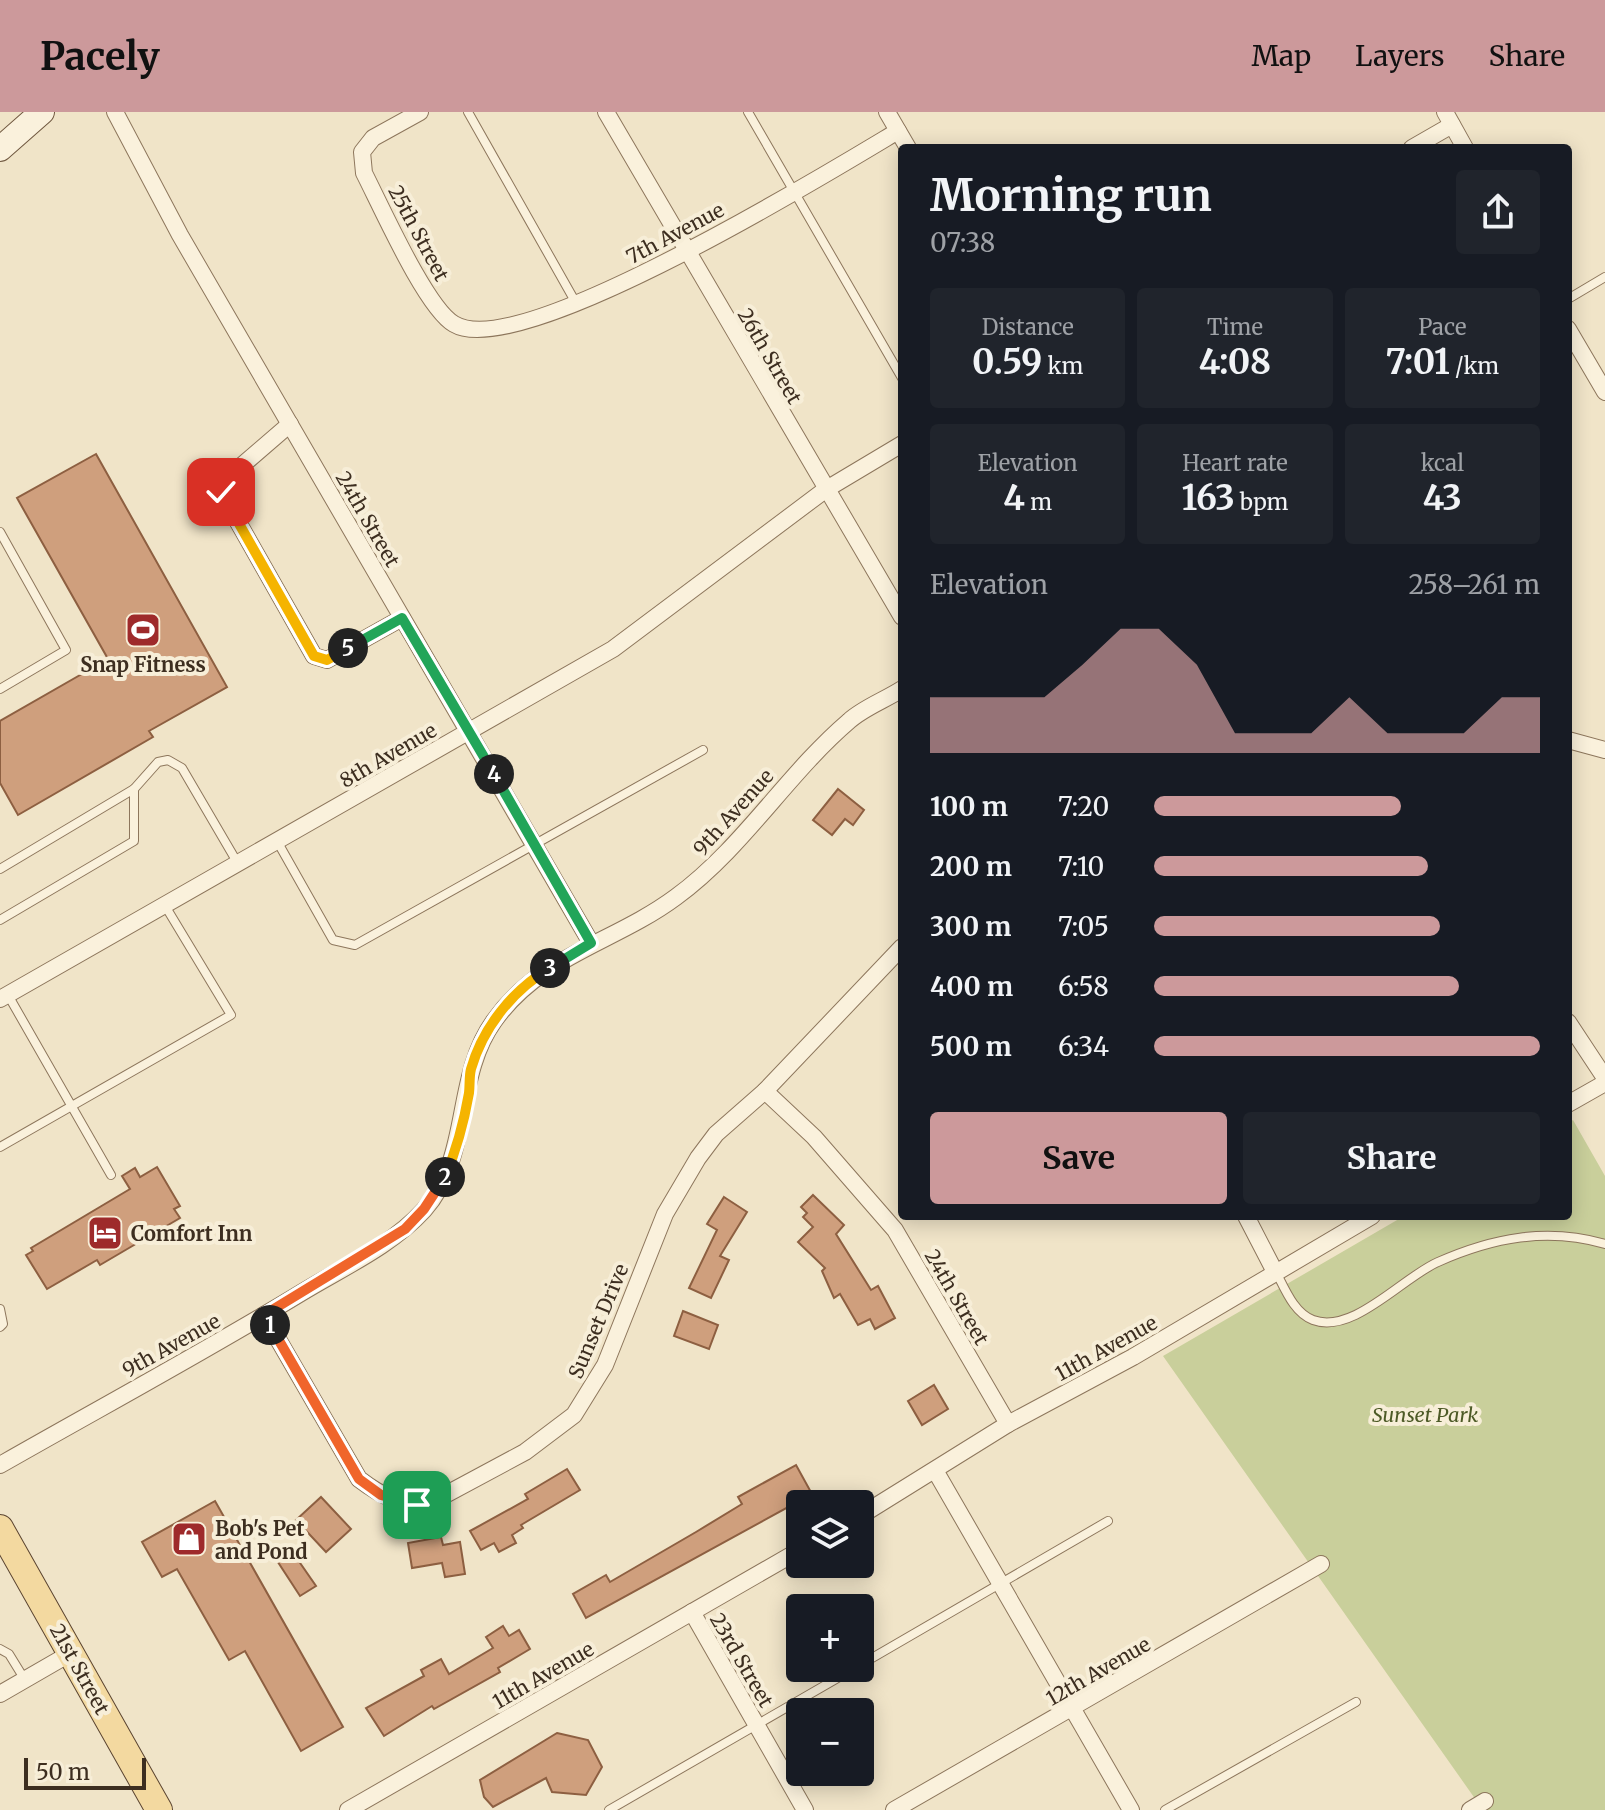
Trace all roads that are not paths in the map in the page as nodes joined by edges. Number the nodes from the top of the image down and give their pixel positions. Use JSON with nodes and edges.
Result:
{"nodes":[{"id":1,"x":42,"y":112,"type":"edge"},
{"id":2,"x":115,"y":112,"type":"edge"},
{"id":3,"x":420,"y":112,"type":"edge"},
{"id":4,"x":468,"y":112,"type":"edge"},
{"id":5,"x":606,"y":112,"type":"edge"},
{"id":6,"x":748,"y":112,"type":"edge"},
{"id":7,"x":887,"y":112,"type":"edge"},
{"id":8,"x":1449,"y":118,"type":"edge"},
{"id":9,"x":898,"y":131,"type":"junction"},
{"id":10,"x":2,"y":142,"type":"edge"},
{"id":11,"x":906,"y":144,"type":"edge"},
{"id":12,"x":1417,"y":144,"type":"edge"},
{"id":13,"x":1463,"y":144,"type":"edge"},
{"id":14,"x":794,"y":192,"type":"junction"},
{"id":15,"x":687,"y":250,"type":"junction"},
{"id":16,"x":1605,"y":277,"type":"edge"},
{"id":17,"x":1572,"y":297,"type":"edge"},
{"id":18,"x":576,"y":304,"type":"junction"},
{"id":19,"x":455,"y":325,"type":"joint"},
{"id":20,"x":1572,"y":336,"type":"edge"},
{"id":21,"x":898,"y":371,"type":"edge"},
{"id":22,"x":1605,"y":392,"type":"edge"},
{"id":23,"x":290,"y":424,"type":"junction"},
{"id":24,"x":898,"y":446,"type":"edge"},
{"id":25,"x":825,"y":490,"type":"junction"},
{"id":26,"x":0,"y":532,"type":"edge"},
{"id":27,"x":898,"y":610,"type":"edge"},
{"id":28,"x":402,"y":618,"type":"junction"},
{"id":29,"x":0,"y":689,"type":"edge"},
{"id":30,"x":898,"y":691,"type":"edge"},
{"id":31,"x":469,"y":731,"type":"junction"},
{"id":32,"x":1572,"y":741,"type":"edge"},
{"id":33,"x":703,"y":750,"type":"dead end"},
{"id":34,"x":1605,"y":750,"type":"edge"},
{"id":35,"x":134,"y":789,"type":"junction"},
{"id":36,"x":277,"y":841,"type":"junction"},
{"id":37,"x":535,"y":843,"type":"junction"},
{"id":38,"x":237,"y":862,"type":"junction"},
{"id":39,"x":0,"y":869,"type":"edge"},
{"id":40,"x":164,"y":903,"type":"junction"},
{"id":41,"x":0,"y":920,"type":"edge"},
{"id":42,"x":591,"y":943,"type":"junction"},
{"id":43,"x":898,"y":951,"type":"edge"},
{"id":44,"x":4,"y":997,"type":"edge"},
{"id":45,"x":1572,"y":1028,"type":"edge"},
{"id":46,"x":1605,"y":1080,"type":"edge"},
{"id":47,"x":765,"y":1091,"type":"junction"},
{"id":48,"x":1572,"y":1101,"type":"edge"},
{"id":49,"x":71,"y":1106,"type":"junction"},
{"id":50,"x":0,"y":1147,"type":"edge"},
{"id":51,"x":111,"y":1175,"type":"dead end"},
{"id":52,"x":1248,"y":1220,"type":"edge"},
{"id":53,"x":1365,"y":1220,"type":"edge"},
{"id":54,"x":1605,"y":1244,"type":"edge"},
{"id":55,"x":1275,"y":1272,"type":"junction"},
{"id":56,"x":0,"y":1309,"type":"edge"},
{"id":57,"x":264,"y":1315,"type":"junction"},
{"id":58,"x":0,"y":1327,"type":"edge"},
{"id":59,"x":1008,"y":1424,"type":"junction"},
{"id":60,"x":0,"y":1465,"type":"edge"},
{"id":61,"x":936,"y":1472,"type":"junction"},
{"id":62,"x":874,"y":1508,"type":"edge"},
{"id":63,"x":1108,"y":1521,"type":"dead end"},
{"id":64,"x":0,"y":1528,"type":"edge"},
{"id":65,"x":786,"y":1558,"type":"edge"},
{"id":66,"x":1321,"y":1564,"type":"dead end"},
{"id":67,"x":1001,"y":1584,"type":"junction"},
{"id":68,"x":692,"y":1612,"type":"junction"},
{"id":69,"x":0,"y":1649,"type":"edge"},
{"id":70,"x":71,"y":1653,"type":"junction"},
{"id":71,"x":874,"y":1657,"type":"edge"},
{"id":72,"x":25,"y":1680,"type":"junction"},
{"id":73,"x":831,"y":1682,"type":"edge"},
{"id":74,"x":0,"y":1694,"type":"edge"},
{"id":75,"x":1356,"y":1702,"type":"dead end"},
{"id":76,"x":1073,"y":1709,"type":"junction"},
{"id":77,"x":756,"y":1725,"type":"junction"},
{"id":78,"x":159,"y":1810,"type":"edge"},
{"id":79,"x":348,"y":1810,"type":"edge"},
{"id":80,"x":609,"y":1810,"type":"edge"},
{"id":81,"x":805,"y":1810,"type":"edge"},
{"id":82,"x":894,"y":1810,"type":"edge"},
{"id":83,"x":1131,"y":1810,"type":"edge"},
{"id":84,"x":1165,"y":1810,"type":"edge"}],
"edges":[{"from":1,"to":10,"type":"main road"},
{"from":2,"to":23,"type":"street","name":"24th Street"},
{"from":3,"to":19,"type":"street","name":"25th Street"},
{"from":4,"to":18,"type":"lane"},
{"from":5,"to":15,"type":"street","name":"26th Street"},
{"from":6,"to":14,"type":"lane"},
{"from":7,"to":9,"type":"street"},
{"from":8,"to":12,"type":"street"},
{"from":8,"to":13,"type":"street"},
{"from":9,"to":11,"type":"street"},
{"from":9,"to":14,"type":"street","name":"7th Avenue"},
{"from":14,"to":15,"type":"street","name":"7th Avenue"},
{"from":14,"to":21,"type":"lane"},
{"from":15,"to":18,"type":"street","name":"7th Avenue"},
{"from":15,"to":25,"type":"street","name":"26th Street"},
{"from":16,"to":17,"type":"lane"},
{"from":18,"to":19,"type":"street","name":"7th Avenue"},
{"from":20,"to":22,"type":"street"},
{"from":23,"to":28,"type":"street","name":"24th Street"},
{"from":23,"to":28,"type":"street"},
{"from":24,"to":25,"type":"street","name":"8th Avenue"},
{"from":25,"to":27,"type":"street","name":"26th Street"},
{"from":25,"to":31,"type":"street","name":"8th Avenue"},
{"from":26,"to":29,"type":"lane"},
{"from":28,"to":31,"type":"street","name":"24th Street"},
{"from":30,"to":42,"type":"street","name":"9th Avenue"},
{"from":31,"to":36,"type":"street","name":"8th Avenue"},
{"from":31,"to":37,"type":"street","name":"24th Street"},
{"from":32,"to":34,"type":"street"},
{"from":33,"to":37,"type":"lane"},
{"from":35,"to":38,"type":"lane"},
{"from":35,"to":39,"type":"lane"},
{"from":35,"to":41,"type":"lane"},
{"from":36,"to":37,"type":"lane"},
{"from":36,"to":38,"type":"street","name":"8th Avenue"},
{"from":37,"to":42,"type":"street","name":"24th Street"},
{"from":38,"to":40,"type":"street","name":"8th Avenue"},
{"from":40,"to":44,"type":"street","name":"8th Avenue"},
{"from":40,"to":49,"type":"lane"},
{"from":42,"to":57,"type":"street","name":"9th Avenue"},
{"from":43,"to":47,"type":"street","name":"Sunset Drive"},
{"from":44,"to":49,"type":"lane"},
{"from":45,"to":46,"type":"street"},
{"from":46,"to":48,"type":"street"},
{"from":47,"to":57,"type":"street","name":"Sunset Drive"},
{"from":47,"to":59,"type":"street","name":"24th Street"},
{"from":49,"to":50,"type":"lane"},
{"from":49,"to":51,"type":"lane"},
{"from":52,"to":55,"type":"street"},
{"from":53,"to":55,"type":"street","name":"11th Avenue"},
{"from":54,"to":55,"type":"lane"},
{"from":55,"to":59,"type":"street","name":"11th Avenue"},
{"from":56,"to":58,"type":"lane"},
{"from":57,"to":60,"type":"street","name":"9th Avenue"},
{"from":59,"to":61,"type":"street","name":"11th Avenue"},
{"from":61,"to":62,"type":"street","name":"11th Avenue"},
{"from":61,"to":67,"type":"street"},
{"from":63,"to":67,"type":"lane"},
{"from":64,"to":70,"type":"main road","name":"21st Street"},
{"from":65,"to":68,"type":"street","name":"11th Avenue"},
{"from":66,"to":76,"type":"street","name":"12th Avenue"},
{"from":67,"to":71,"type":"lane"},
{"from":67,"to":76,"type":"street"},
{"from":68,"to":77,"type":"street","name":"23rd Street"},
{"from":68,"to":79,"type":"street","name":"11th Avenue"},
{"from":69,"to":72,"type":"lane"},
{"from":70,"to":72,"type":"street"},
{"from":70,"to":78,"type":"main road","name":"21st Street"},
{"from":72,"to":74,"type":"street"},
{"from":73,"to":77,"type":"lane"},
{"from":75,"to":84,"type":"lane"},
{"from":76,"to":82,"type":"street","name":"12th Avenue"},
{"from":76,"to":83,"type":"street"},
{"from":77,"to":80,"type":"lane"},
{"from":77,"to":81,"type":"street","name":"23rd Street"}]}
